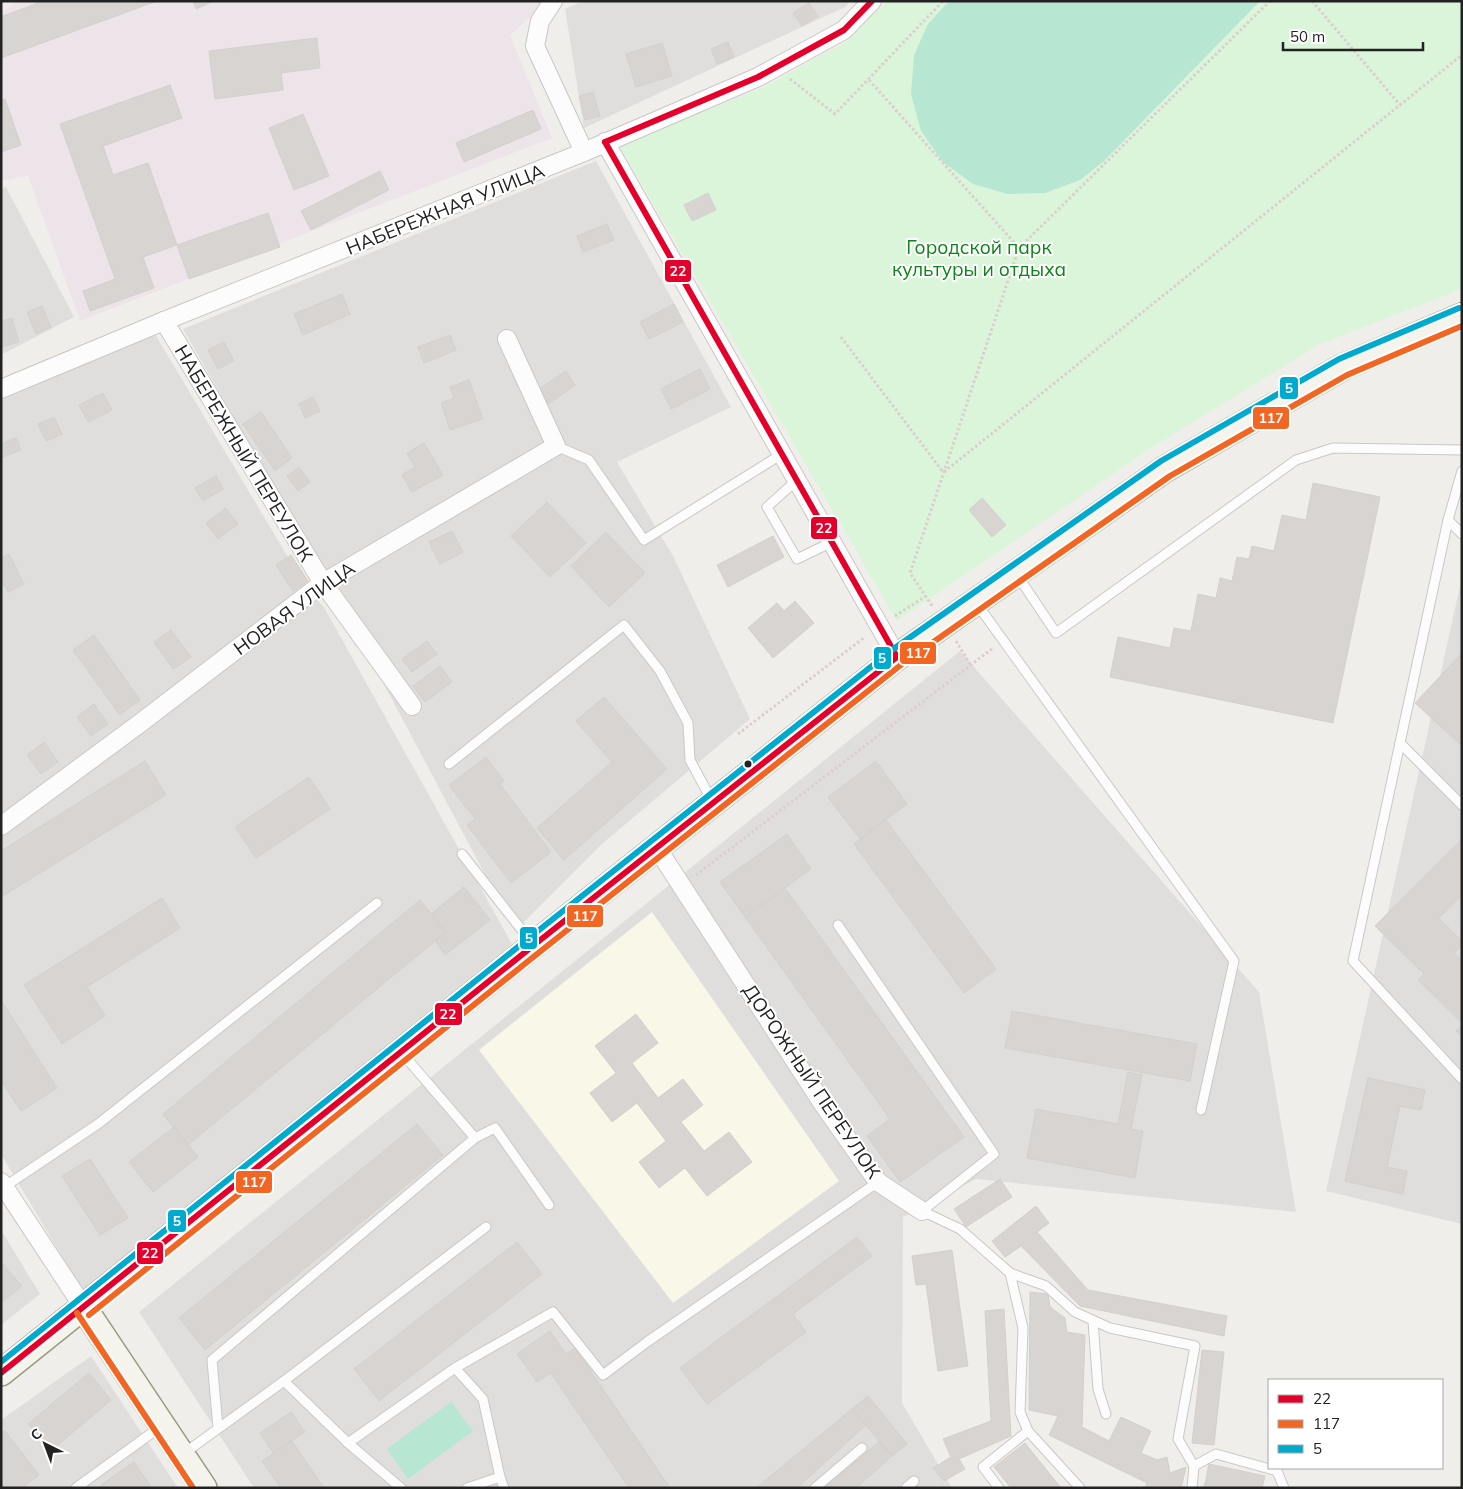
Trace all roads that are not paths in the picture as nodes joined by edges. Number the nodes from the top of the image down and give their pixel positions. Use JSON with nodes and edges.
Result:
{"nodes":[{"id":1,"x":553,"y":1,"type":"edge"},
{"id":2,"x":872,"y":1,"type":"edge"},
{"id":3,"x":605,"y":142,"type":"junction"},
{"id":4,"x":584,"y":152,"type":"junction"},
{"id":5,"x":1462,"y":316,"type":"edge"},
{"id":6,"x":164,"y":321,"type":"junction"},
{"id":7,"x":507,"y":339,"type":"dead end"},
{"id":8,"x":1,"y":389,"type":"edge"},
{"id":9,"x":556,"y":446,"type":"junction"},
{"id":10,"x":1462,"y":450,"type":"edge"},
{"id":11,"x":782,"y":454,"type":"junction"},
{"id":12,"x":1462,"y":471,"type":"edge"},
{"id":13,"x":797,"y":480,"type":"junction"},
{"id":14,"x":1448,"y":520,"type":"junction"},
{"id":15,"x":1462,"y":534,"type":"edge"},
{"id":16,"x":832,"y":542,"type":"junction"},
{"id":17,"x":1017,"y":574,"type":"junction"},
{"id":18,"x":323,"y":583,"type":"junction"},
{"id":19,"x":976,"y":603,"type":"junction"},
{"id":20,"x":897,"y":657,"type":"junction"},
{"id":21,"x":412,"y":706,"type":"dead end"},
{"id":22,"x":1400,"y":743,"type":"junction"},
{"id":23,"x":449,"y":764,"type":"dead end"},
{"id":24,"x":714,"y":803,"type":"junction"},
{"id":25,"x":1462,"y":805,"type":"edge"},
{"id":26,"x":1,"y":826,"type":"edge"},
{"id":27,"x":657,"y":848,"type":"junction"},
{"id":28,"x":462,"y":854,"type":"dead end"},
{"id":29,"x":377,"y":903,"type":"dead end"},
{"id":30,"x":838,"y":925,"type":"dead end"},
{"id":31,"x":534,"y":945,"type":"junction"},
{"id":32,"x":402,"y":1053,"type":"junction"},
{"id":33,"x":1462,"y":1079,"type":"edge"},
{"id":34,"x":1201,"y":1110,"type":"dead end"},
{"id":35,"x":475,"y":1138,"type":"junction"},
{"id":36,"x":878,"y":1182,"type":"junction"},
{"id":37,"x":3,"y":1185,"type":"edge"},
{"id":38,"x":549,"y":1205,"type":"dead end"},
{"id":39,"x":922,"y":1211,"type":"junction"},
{"id":40,"x":486,"y":1227,"type":"dead end"},
{"id":41,"x":1010,"y":1273,"type":"junction"},
{"id":42,"x":84,"y":1308,"type":"junction"},
{"id":43,"x":1093,"y":1320,"type":"junction"},
{"id":44,"x":455,"y":1368,"type":"junction"},
{"id":45,"x":1,"y":1373,"type":"edge"},
{"id":46,"x":284,"y":1381,"type":"junction"},
{"id":47,"x":1106,"y":1414,"type":"dead end"},
{"id":48,"x":163,"y":1425,"type":"junction"},
{"id":49,"x":218,"y":1428,"type":"junction"},
{"id":50,"x":1028,"y":1431,"type":"junction"},
{"id":51,"x":348,"y":1443,"type":"junction"},
{"id":52,"x":862,"y":1448,"type":"dead end"},
{"id":53,"x":183,"y":1454,"type":"junction"},
{"id":54,"x":1194,"y":1466,"type":"junction"},
{"id":55,"x":1268,"y":1468,"type":"edge"},
{"id":56,"x":1270,"y":1469,"type":"edge"},
{"id":57,"x":500,"y":1477,"type":"junction"},
{"id":58,"x":914,"y":1481,"type":"dead end"},
{"id":59,"x":76,"y":1488,"type":"edge"},
{"id":60,"x":204,"y":1488,"type":"edge"},
{"id":61,"x":401,"y":1488,"type":"edge"},
{"id":62,"x":468,"y":1488,"type":"edge"},
{"id":63,"x":504,"y":1488,"type":"edge"},
{"id":64,"x":816,"y":1488,"type":"edge"},
{"id":65,"x":906,"y":1488,"type":"edge"},
{"id":66,"x":999,"y":1488,"type":"edge"},
{"id":67,"x":1080,"y":1488,"type":"edge"},
{"id":68,"x":1192,"y":1488,"type":"edge"},
{"id":69,"x":1284,"y":1488,"type":"edge"}],
"edges":[{"from":1,"to":4,"type":"street"},
{"from":2,"to":3,"type":"street","name":"НАБЕРЕЖНАЯ УЛИЦА"},
{"from":3,"to":4,"type":"street","name":"НАБЕРЕЖНАЯ УЛИЦА"},
{"from":3,"to":11,"type":"street"},
{"from":4,"to":6,"type":"street","name":"НАБЕРЕЖНАЯ УЛИЦА"},
{"from":5,"to":17,"type":"main road"},
{"from":6,"to":8,"type":"street","name":"НАБЕРЕЖНАЯ УЛИЦА"},
{"from":6,"to":18,"type":"street","name":"НАБЕРЕЖНЫЙ ПЕРЕУЛОК"},
{"from":7,"to":9,"type":"street"},
{"from":9,"to":11,"type":"lane"},
{"from":9,"to":18,"type":"street","name":"НОВАЯ УЛИЦА"},
{"from":10,"to":17,"type":"lane"},
{"from":11,"to":13,"type":"street"},
{"from":12,"to":14,"type":"lane"},
{"from":13,"to":16,"type":"street"},
{"from":13,"to":16,"type":"lane"},
{"from":14,"to":15,"type":"lane"},
{"from":14,"to":22,"type":"lane"},
{"from":16,"to":20,"type":"street"},
{"from":17,"to":19,"type":"main road"},
{"from":18,"to":21,"type":"street","name":"НАБЕРЕЖНЫЙ ПЕРЕУЛОК"},
{"from":18,"to":26,"type":"street","name":"НОВАЯ УЛИЦА"},
{"from":19,"to":20,"type":"main road"},
{"from":19,"to":34,"type":"lane"},
{"from":20,"to":24,"type":"main road"},
{"from":22,"to":25,"type":"lane"},
{"from":22,"to":33,"type":"lane"},
{"from":23,"to":24,"type":"lane"},
{"from":24,"to":27,"type":"main road"},
{"from":27,"to":31,"type":"main road"},
{"from":27,"to":36,"type":"street","name":"ДОРОЖНЫЙ ПЕРЕУЛОК"},
{"from":28,"to":31,"type":"lane"},
{"from":29,"to":37,"type":"lane"},
{"from":30,"to":39,"type":"lane"},
{"from":31,"to":32,"type":"main road"},
{"from":32,"to":35,"type":"lane"},
{"from":32,"to":42,"type":"main road"},
{"from":35,"to":38,"type":"lane"},
{"from":35,"to":49,"type":"lane"},
{"from":36,"to":39,"type":"street","name":"ДОРОЖНЫЙ ПЕРЕУЛОК"},
{"from":36,"to":44,"type":"lane"},
{"from":37,"to":42,"type":"street"},
{"from":39,"to":41,"type":"lane","name":"ДОРОЖНЫЙ ПЕРЕУЛОК"},
{"from":40,"to":46,"type":"lane"},
{"from":41,"to":43,"type":"lane"},
{"from":41,"to":50,"type":"lane"},
{"from":42,"to":45,"type":"main road"},
{"from":42,"to":48,"type":"main road"},
{"from":43,"to":47,"type":"lane"},
{"from":43,"to":54,"type":"lane"},
{"from":44,"to":51,"type":"lane"},
{"from":44,"to":57,"type":"lane"},
{"from":46,"to":49,"type":"lane"},
{"from":46,"to":51,"type":"lane"},
{"from":48,"to":53,"type":"main road"},
{"from":48,"to":59,"type":"lane"},
{"from":49,"to":53,"type":"lane"},
{"from":50,"to":66,"type":"lane"},
{"from":50,"to":67,"type":"lane"},
{"from":51,"to":61,"type":"lane"},
{"from":52,"to":64,"type":"lane"},
{"from":53,"to":60,"type":"main road"},
{"from":54,"to":55,"type":"lane"},
{"from":54,"to":68,"type":"lane"},
{"from":56,"to":69,"type":"lane"},
{"from":57,"to":62,"type":"lane"},
{"from":57,"to":63,"type":"lane"},
{"from":58,"to":65,"type":"lane"}]}
